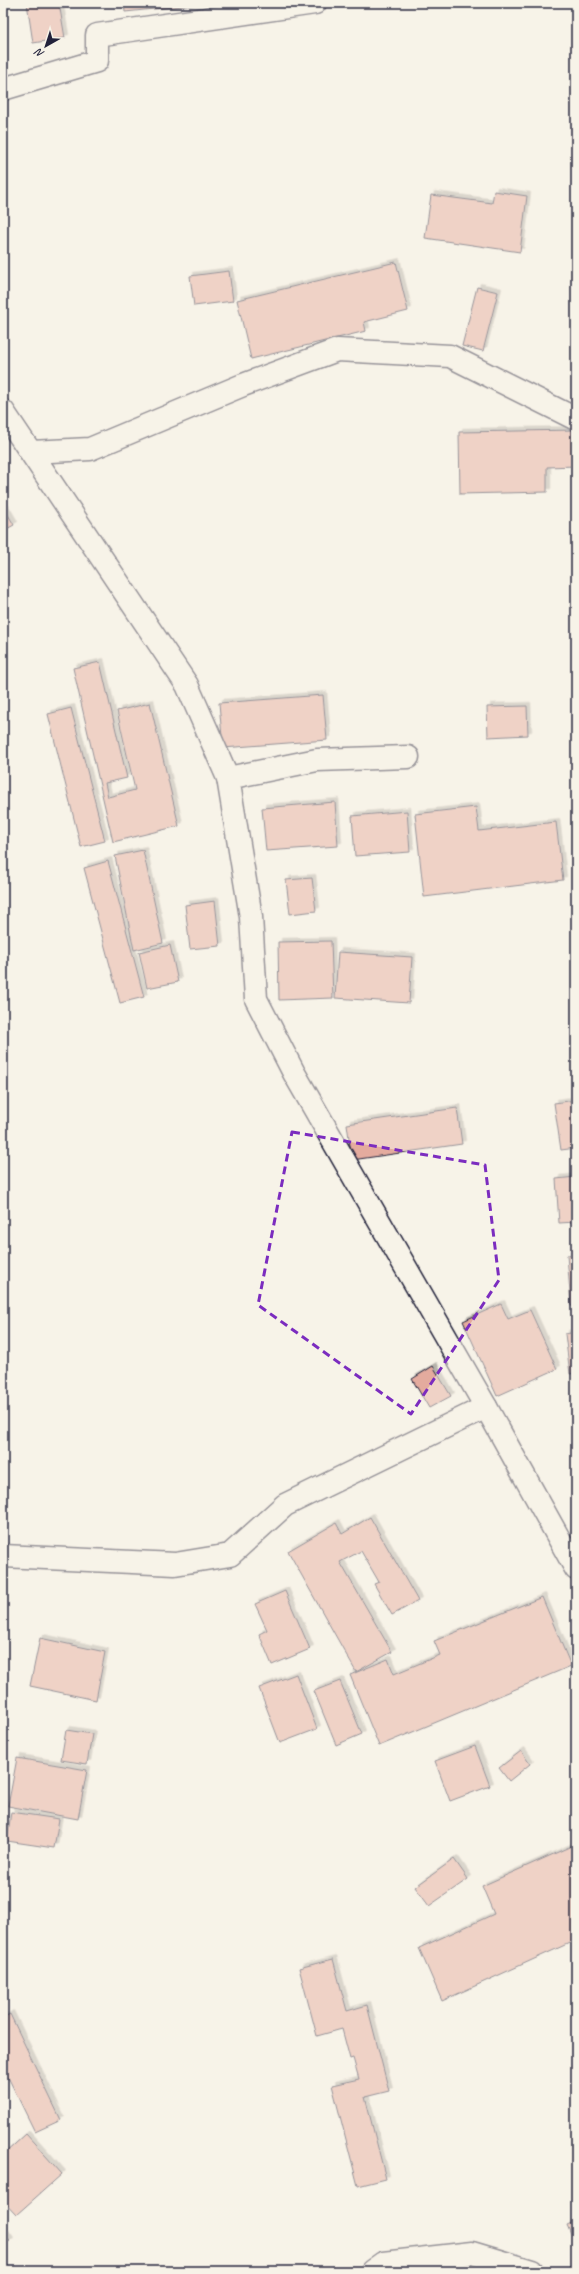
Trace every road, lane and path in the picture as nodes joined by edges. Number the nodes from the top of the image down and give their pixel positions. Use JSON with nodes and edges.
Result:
{"nodes":[{"id":1,"x":316,"y":3,"type":"edge"},
{"id":2,"x":3,"y":89,"type":"edge"},
{"id":3,"x":3,"y":411,"type":"edge"},
{"id":4,"x":576,"y":419,"type":"edge"},
{"id":5,"x":31,"y":452,"type":"junction"},
{"id":6,"x":408,"y":757,"type":"dead end"},
{"id":7,"x":228,"y":778,"type":"junction"},
{"id":8,"x":486,"y":1407,"type":"junction"},
{"id":9,"x":3,"y":1556,"type":"edge"},
{"id":10,"x":576,"y":1569,"type":"edge"},
{"id":11,"x":372,"y":2271,"type":"edge"},
{"id":12,"x":532,"y":2271,"type":"edge"}],
"edges":[{"from":1,"to":2,"type":"street"},
{"from":3,"to":5,"type":"street"},
{"from":4,"to":5,"type":"street"},
{"from":5,"to":7,"type":"street"},
{"from":6,"to":7,"type":"street"},
{"from":7,"to":8,"type":"street"},
{"from":8,"to":9,"type":"street"},
{"from":8,"to":10,"type":"street"},
{"from":11,"to":12,"type":"street"}]}
